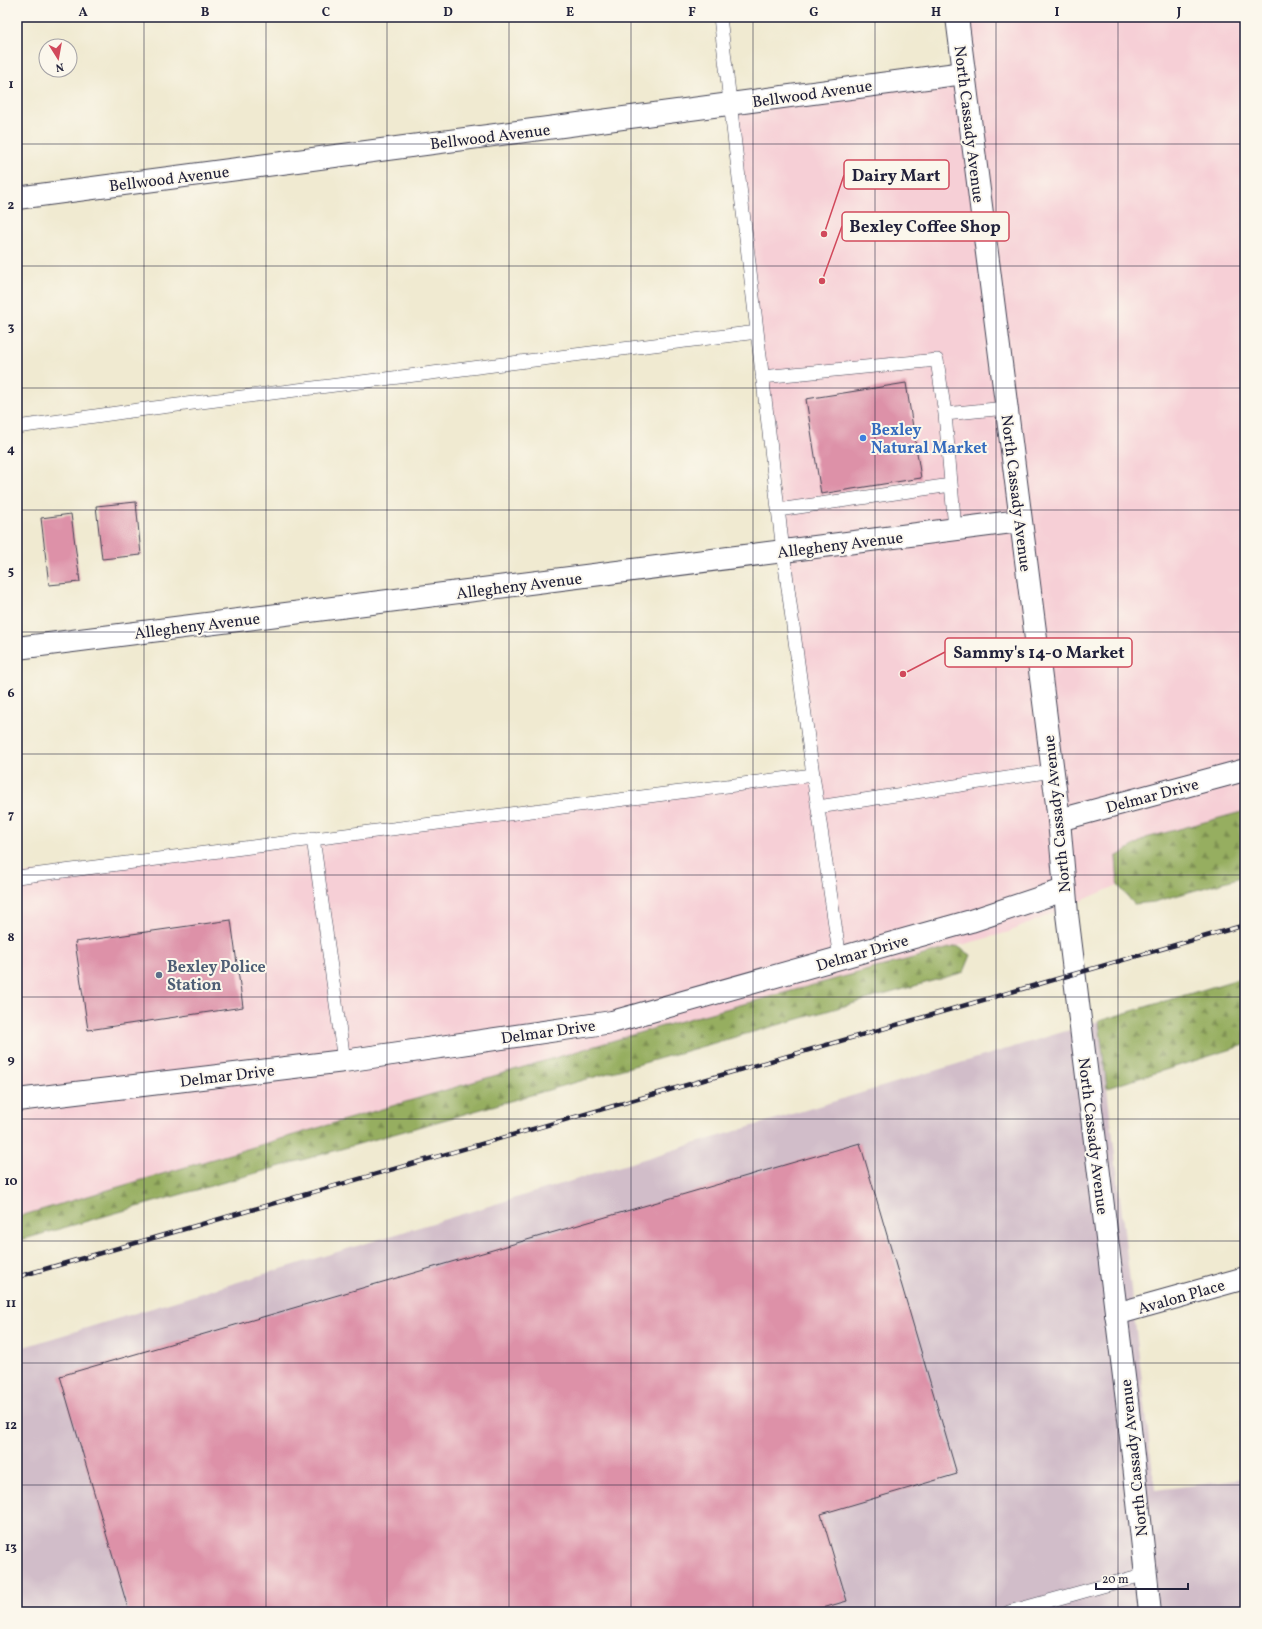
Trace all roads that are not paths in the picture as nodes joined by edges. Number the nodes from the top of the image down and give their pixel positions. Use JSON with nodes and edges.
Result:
{"nodes":[{"id":1,"x":720,"y":17,"type":"edge"},
{"id":2,"x":956,"y":17,"type":"edge"},
{"id":3,"x":964,"y":73,"type":"junction"},
{"id":4,"x":730,"y":104,"type":"junction"},
{"id":5,"x":17,"y":198,"type":"edge"},
{"id":6,"x":757,"y":332,"type":"junction"},
{"id":7,"x":762,"y":376,"type":"junction"},
{"id":8,"x":1006,"y":408,"type":"junction"},
{"id":9,"x":945,"y":414,"type":"junction"},
{"id":10,"x":17,"y":427,"type":"edge"},
{"id":11,"x":951,"y":485,"type":"junction"},
{"id":12,"x":778,"y":510,"type":"junction"},
{"id":13,"x":1020,"y":521,"type":"junction"},
{"id":14,"x":955,"y":529,"type":"junction"},
{"id":15,"x":783,"y":551,"type":"junction"},
{"id":16,"x":17,"y":648,"type":"edge"},
{"id":17,"x":1245,"y":770,"type":"edge"},
{"id":18,"x":1052,"y":771,"type":"junction"},
{"id":19,"x":813,"y":775,"type":"junction"},
{"id":20,"x":818,"y":806,"type":"junction"},
{"id":21,"x":1059,"y":820,"type":"junction"},
{"id":22,"x":313,"y":838,"type":"junction"},
{"id":23,"x":17,"y":877,"type":"edge"},
{"id":24,"x":1064,"y":890,"type":"junction"},
{"id":25,"x":840,"y":959,"type":"junction"},
{"id":26,"x":344,"y":1061,"type":"junction"},
{"id":27,"x":17,"y":1100,"type":"edge"},
{"id":28,"x":1245,"y":1278,"type":"edge"},
{"id":29,"x":1116,"y":1314,"type":"junction"},
{"id":30,"x":1146,"y":1574,"type":"junction"},
{"id":31,"x":1009,"y":1612,"type":"edge"},
{"id":32,"x":1150,"y":1612,"type":"edge"}],
"edges":[{"from":1,"to":4,"type":"lane"},
{"from":2,"to":3,"type":"street","name":"North Cassady Avenue"},
{"from":3,"to":4,"type":"street","name":"Bellwood Avenue"},
{"from":3,"to":8,"type":"street","name":"North Cassady Avenue"},
{"from":4,"to":5,"type":"street","name":"Bellwood Avenue"},
{"from":4,"to":6,"type":"lane"},
{"from":6,"to":7,"type":"lane"},
{"from":6,"to":10,"type":"lane"},
{"from":7,"to":9,"type":"lane"},
{"from":7,"to":12,"type":"lane"},
{"from":8,"to":9,"type":"lane"},
{"from":8,"to":13,"type":"street","name":"North Cassady Avenue"},
{"from":9,"to":11,"type":"lane"},
{"from":11,"to":12,"type":"lane"},
{"from":11,"to":14,"type":"lane"},
{"from":12,"to":15,"type":"lane"},
{"from":13,"to":14,"type":"street","name":"Allegheny Avenue"},
{"from":13,"to":18,"type":"street","name":"North Cassady Avenue"},
{"from":14,"to":15,"type":"street","name":"Allegheny Avenue"},
{"from":15,"to":16,"type":"street","name":"Allegheny Avenue"},
{"from":15,"to":19,"type":"lane"},
{"from":17,"to":21,"type":"street","name":"Delmar Drive"},
{"from":18,"to":20,"type":"lane"},
{"from":18,"to":21,"type":"street","name":"North Cassady Avenue"},
{"from":19,"to":20,"type":"lane"},
{"from":19,"to":22,"type":"lane"},
{"from":20,"to":25,"type":"lane"},
{"from":21,"to":24,"type":"street","name":"North Cassady Avenue"},
{"from":22,"to":23,"type":"lane"},
{"from":22,"to":26,"type":"lane"},
{"from":24,"to":25,"type":"street","name":"Delmar Drive"},
{"from":24,"to":29,"type":"street","name":"North Cassady Avenue"},
{"from":25,"to":26,"type":"street","name":"Delmar Drive"},
{"from":26,"to":27,"type":"street","name":"Delmar Drive"},
{"from":28,"to":29,"type":"street","name":"Avalon Place"},
{"from":29,"to":30,"type":"street","name":"North Cassady Avenue"},
{"from":30,"to":31,"type":"lane"},
{"from":30,"to":32,"type":"street","name":"North Cassady Avenue"}]}
